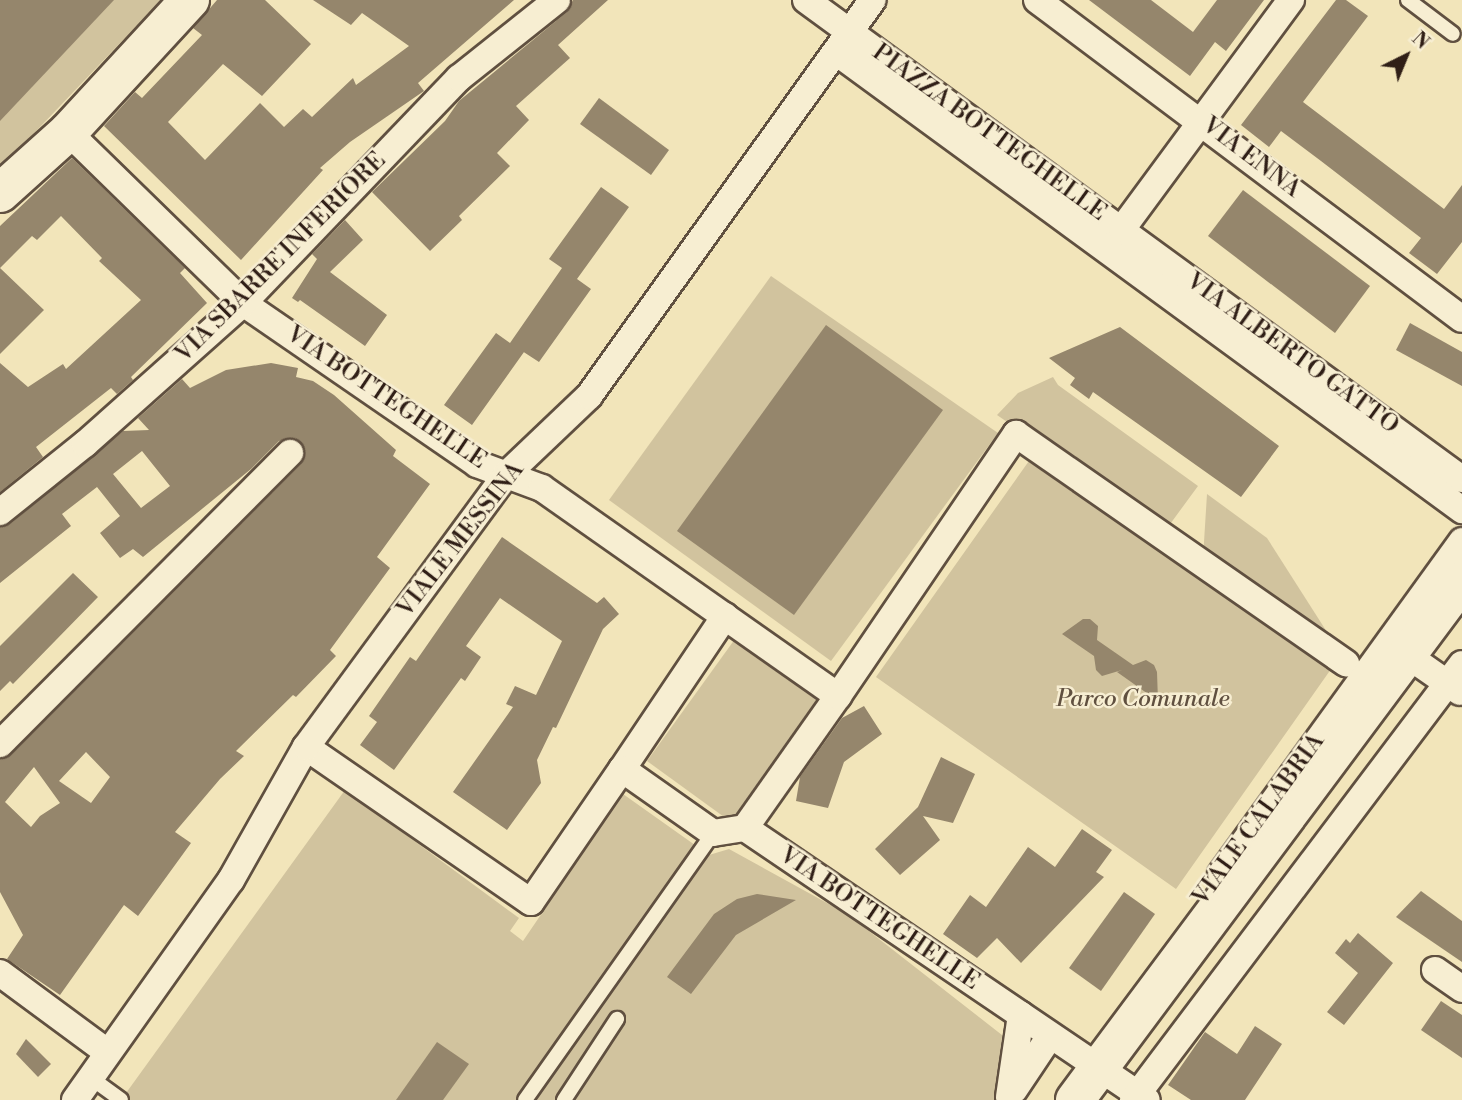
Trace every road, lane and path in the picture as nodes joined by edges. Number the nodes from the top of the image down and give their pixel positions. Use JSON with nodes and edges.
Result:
{"nodes":[{"id":1,"x":190,"y":0,"type":"edge"},
{"id":2,"x":806,"y":0,"type":"edge"},
{"id":3,"x":872,"y":0,"type":"edge"},
{"id":4,"x":1291,"y":0,"type":"edge"},
{"id":5,"x":1408,"y":0,"type":"edge"},
{"id":6,"x":546,"y":3,"type":"edge"},
{"id":7,"x":1052,"y":4,"type":"edge"},
{"id":8,"x":1453,"y":34,"type":"dead end"},
{"id":9,"x":843,"y":42,"type":"junction"},
{"id":10,"x":1202,"y":120,"type":"junction"},
{"id":11,"x":68,"y":132,"type":"junction"},
{"id":12,"x":0,"y":193,"type":"edge"},
{"id":13,"x":1122,"y":229,"type":"junction"},
{"id":14,"x":243,"y":303,"type":"junction"},
{"id":15,"x":1462,"y":319,"type":"edge"},
{"id":16,"x":290,"y":453,"type":"dead end"},
{"id":17,"x":506,"y":475,"type":"junction"},
{"id":18,"x":1462,"y":479,"type":"edge"},
{"id":19,"x":1462,"y":510,"type":"edge"},
{"id":20,"x":0,"y":512,"type":"edge"},
{"id":21,"x":1462,"y":541,"type":"edge"},
{"id":22,"x":1462,"y":581,"type":"edge"},
{"id":23,"x":725,"y":616,"type":"junction"},
{"id":24,"x":1462,"y":625,"type":"edge"},
{"id":25,"x":1346,"y":663,"type":"dead end"},
{"id":26,"x":1432,"y":668,"type":"edge"},
{"id":27,"x":838,"y":696,"type":"junction"},
{"id":28,"x":0,"y":744,"type":"edge"},
{"id":29,"x":306,"y":747,"type":"junction"},
{"id":30,"x":622,"y":769,"type":"junction"},
{"id":31,"x":745,"y":828,"type":"junction"},
{"id":32,"x":713,"y":833,"type":"junction"},
{"id":33,"x":1435,"y":970,"type":"dead end"},
{"id":34,"x":0,"y":973,"type":"edge"},
{"id":35,"x":1462,"y":989,"type":"edge"},
{"id":36,"x":1021,"y":1015,"type":"junction"},
{"id":37,"x":617,"y":1019,"type":"dead end"},
{"id":38,"x":1050,"y":1036,"type":"junction"},
{"id":39,"x":107,"y":1052,"type":"junction"},
{"id":40,"x":91,"y":1078,"type":"junction"},
{"id":41,"x":1118,"y":1086,"type":"edge"},
{"id":42,"x":1008,"y":1099,"type":"edge"},
{"id":43,"x":75,"y":1100,"type":"edge"},
{"id":44,"x":121,"y":1100,"type":"edge"},
{"id":45,"x":525,"y":1100,"type":"edge"},
{"id":46,"x":564,"y":1100,"type":"edge"},
{"id":47,"x":1058,"y":1100,"type":"edge"},
{"id":48,"x":1075,"y":1100,"type":"edge"}],
"edges":[{"from":1,"to":11,"type":"main road"},
{"from":2,"to":9,"type":"street"},
{"from":3,"to":9,"type":"street","name":"VIALE MESSINA"},
{"from":4,"to":10,"type":"street","name":"PIAZZA BOTTEGHELLE"},
{"from":5,"to":8,"type":"lane"},
{"from":6,"to":14,"type":"street","name":"VIA SBARRE INFERIORE"},
{"from":7,"to":10,"type":"street","name":"VIA ENNA"},
{"from":9,"to":13,"type":"street","name":"PIAZZA BOTTEGHELLE"},
{"from":9,"to":17,"type":"street","name":"VIALE MESSINA"},
{"from":9,"to":19,"type":"street"},
{"from":10,"to":13,"type":"street","name":"PIAZZA BOTTEGHELLE"},
{"from":10,"to":15,"type":"street","name":"VIA ENNA"},
{"from":11,"to":12,"type":"main road"},
{"from":11,"to":14,"type":"street","name":"VIA BOTTEGHELLE"},
{"from":13,"to":18,"type":"street","name":"VIA ALBERTO GATTO"},
{"from":14,"to":17,"type":"street","name":"VIA BOTTEGHELLE"},
{"from":14,"to":20,"type":"street","name":"VIA SBARRE INFERIORE"},
{"from":16,"to":28,"type":"street"},
{"from":17,"to":23,"type":"street","name":"VIA BOTTEGHELLE"},
{"from":17,"to":29,"type":"street","name":"VIALE MESSINA"},
{"from":21,"to":26,"type":"street","name":"VIALE CALABRIA"},
{"from":22,"to":26,"type":"main road","name":"VIALE CALABRIA"},
{"from":23,"to":27,"type":"street","name":"VIA BOTTEGHELLE"},
{"from":23,"to":30,"type":"street"},
{"from":24,"to":26,"type":"main road","name":"VIALE CALABRIA"},
{"from":25,"to":27,"type":"street"},
{"from":26,"to":41,"type":"main road","name":"VIALE CALABRIA"},
{"from":26,"to":41,"type":"street","name":"VIALE CALABRIA"},
{"from":27,"to":31,"type":"street"},
{"from":29,"to":30,"type":"street"},
{"from":29,"to":39,"type":"street","name":"VIALE MESSINA"},
{"from":30,"to":32,"type":"street"},
{"from":31,"to":32,"type":"street"},
{"from":31,"to":36,"type":"street","name":"VIA BOTTEGHELLE"},
{"from":32,"to":45,"type":"lane"},
{"from":33,"to":35,"type":"street"},
{"from":34,"to":39,"type":"street"},
{"from":36,"to":38,"type":"street","name":"VIA BOTTEGHELLE"},
{"from":36,"to":42,"type":"street"},
{"from":37,"to":46,"type":"lane"},
{"from":38,"to":41,"type":"street","name":"VIA BOTTEGHELLE"},
{"from":38,"to":42,"type":"street"},
{"from":39,"to":40,"type":"street","name":"VIALE MESSINA"},
{"from":40,"to":43,"type":"street","name":"VIALE MESSINA"},
{"from":40,"to":44,"type":"lane"},
{"from":41,"to":47,"type":"street","name":"VIALE CALABRIA"},
{"from":41,"to":48,"type":"main road","name":"VIALE CALABRIA"}]}
